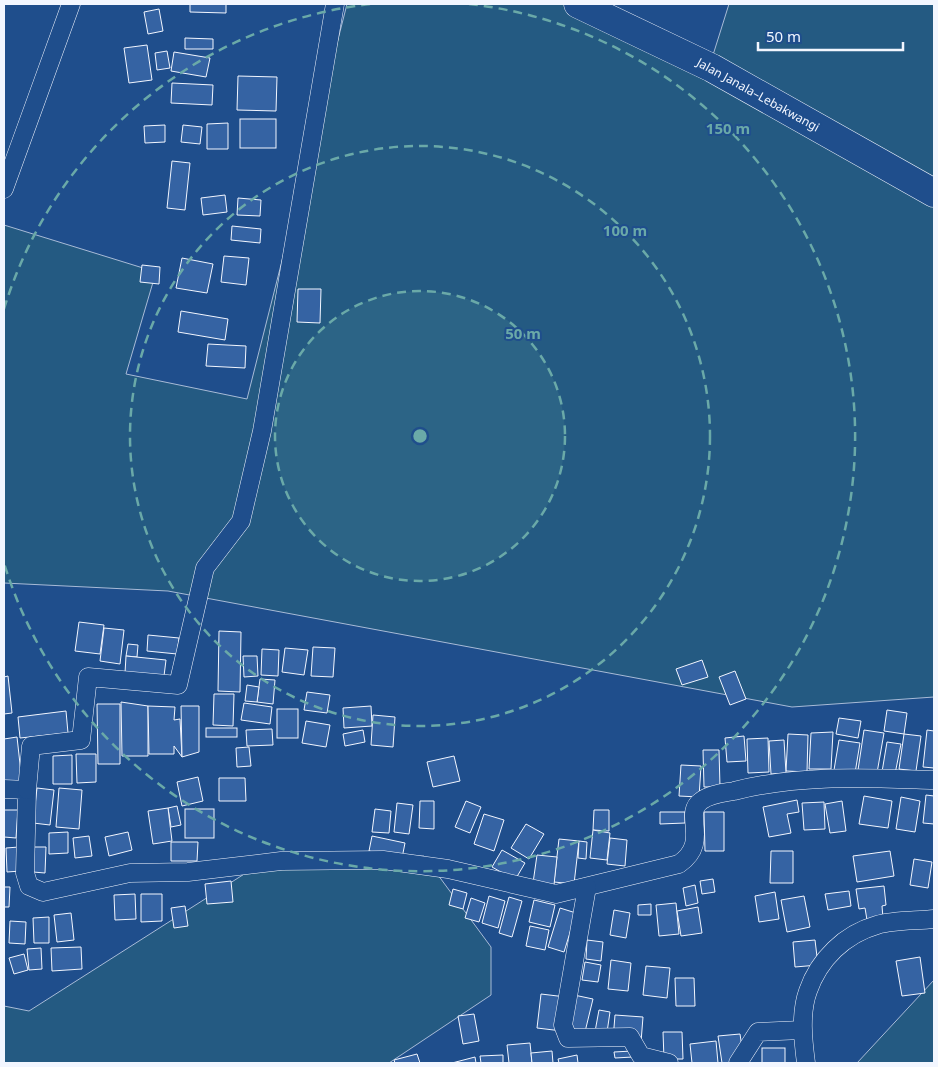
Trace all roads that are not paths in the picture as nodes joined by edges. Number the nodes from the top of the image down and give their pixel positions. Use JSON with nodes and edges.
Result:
{"nodes":[{"id":1,"x":71,"y":4,"type":"edge"},
{"id":2,"x":335,"y":4,"type":"edge"},
{"id":3,"x":578,"y":4,"type":"edge"},
{"id":4,"x":4,"y":189,"type":"edge"},
{"id":5,"x":934,"y":193,"type":"edge"},
{"id":6,"x":934,"y":780,"type":"edge"},
{"id":7,"x":4,"y":789,"type":"edge"},
{"id":8,"x":27,"y":790,"type":"junction"},
{"id":9,"x":587,"y":887,"type":"junction"},
{"id":10,"x":934,"y":919,"type":"edge"},
{"id":11,"x":802,"y":1030,"type":"junction"},
{"id":12,"x":669,"y":1063,"type":"edge"},
{"id":13,"x":738,"y":1063,"type":"edge"},
{"id":14,"x":806,"y":1063,"type":"edge"}],
"edges":[{"from":1,"to":4,"type":"street"},
{"from":2,"to":8,"type":"street"},
{"from":3,"to":5,"type":"main road","name":"Jalan Janala–Lebakwangi"},
{"from":6,"to":9,"type":"street"},
{"from":7,"to":8,"type":"street"},
{"from":8,"to":9,"type":"street"},
{"from":9,"to":12,"type":"street"},
{"from":10,"to":11,"type":"street"},
{"from":11,"to":13,"type":"street"},
{"from":11,"to":14,"type":"street"}]}
